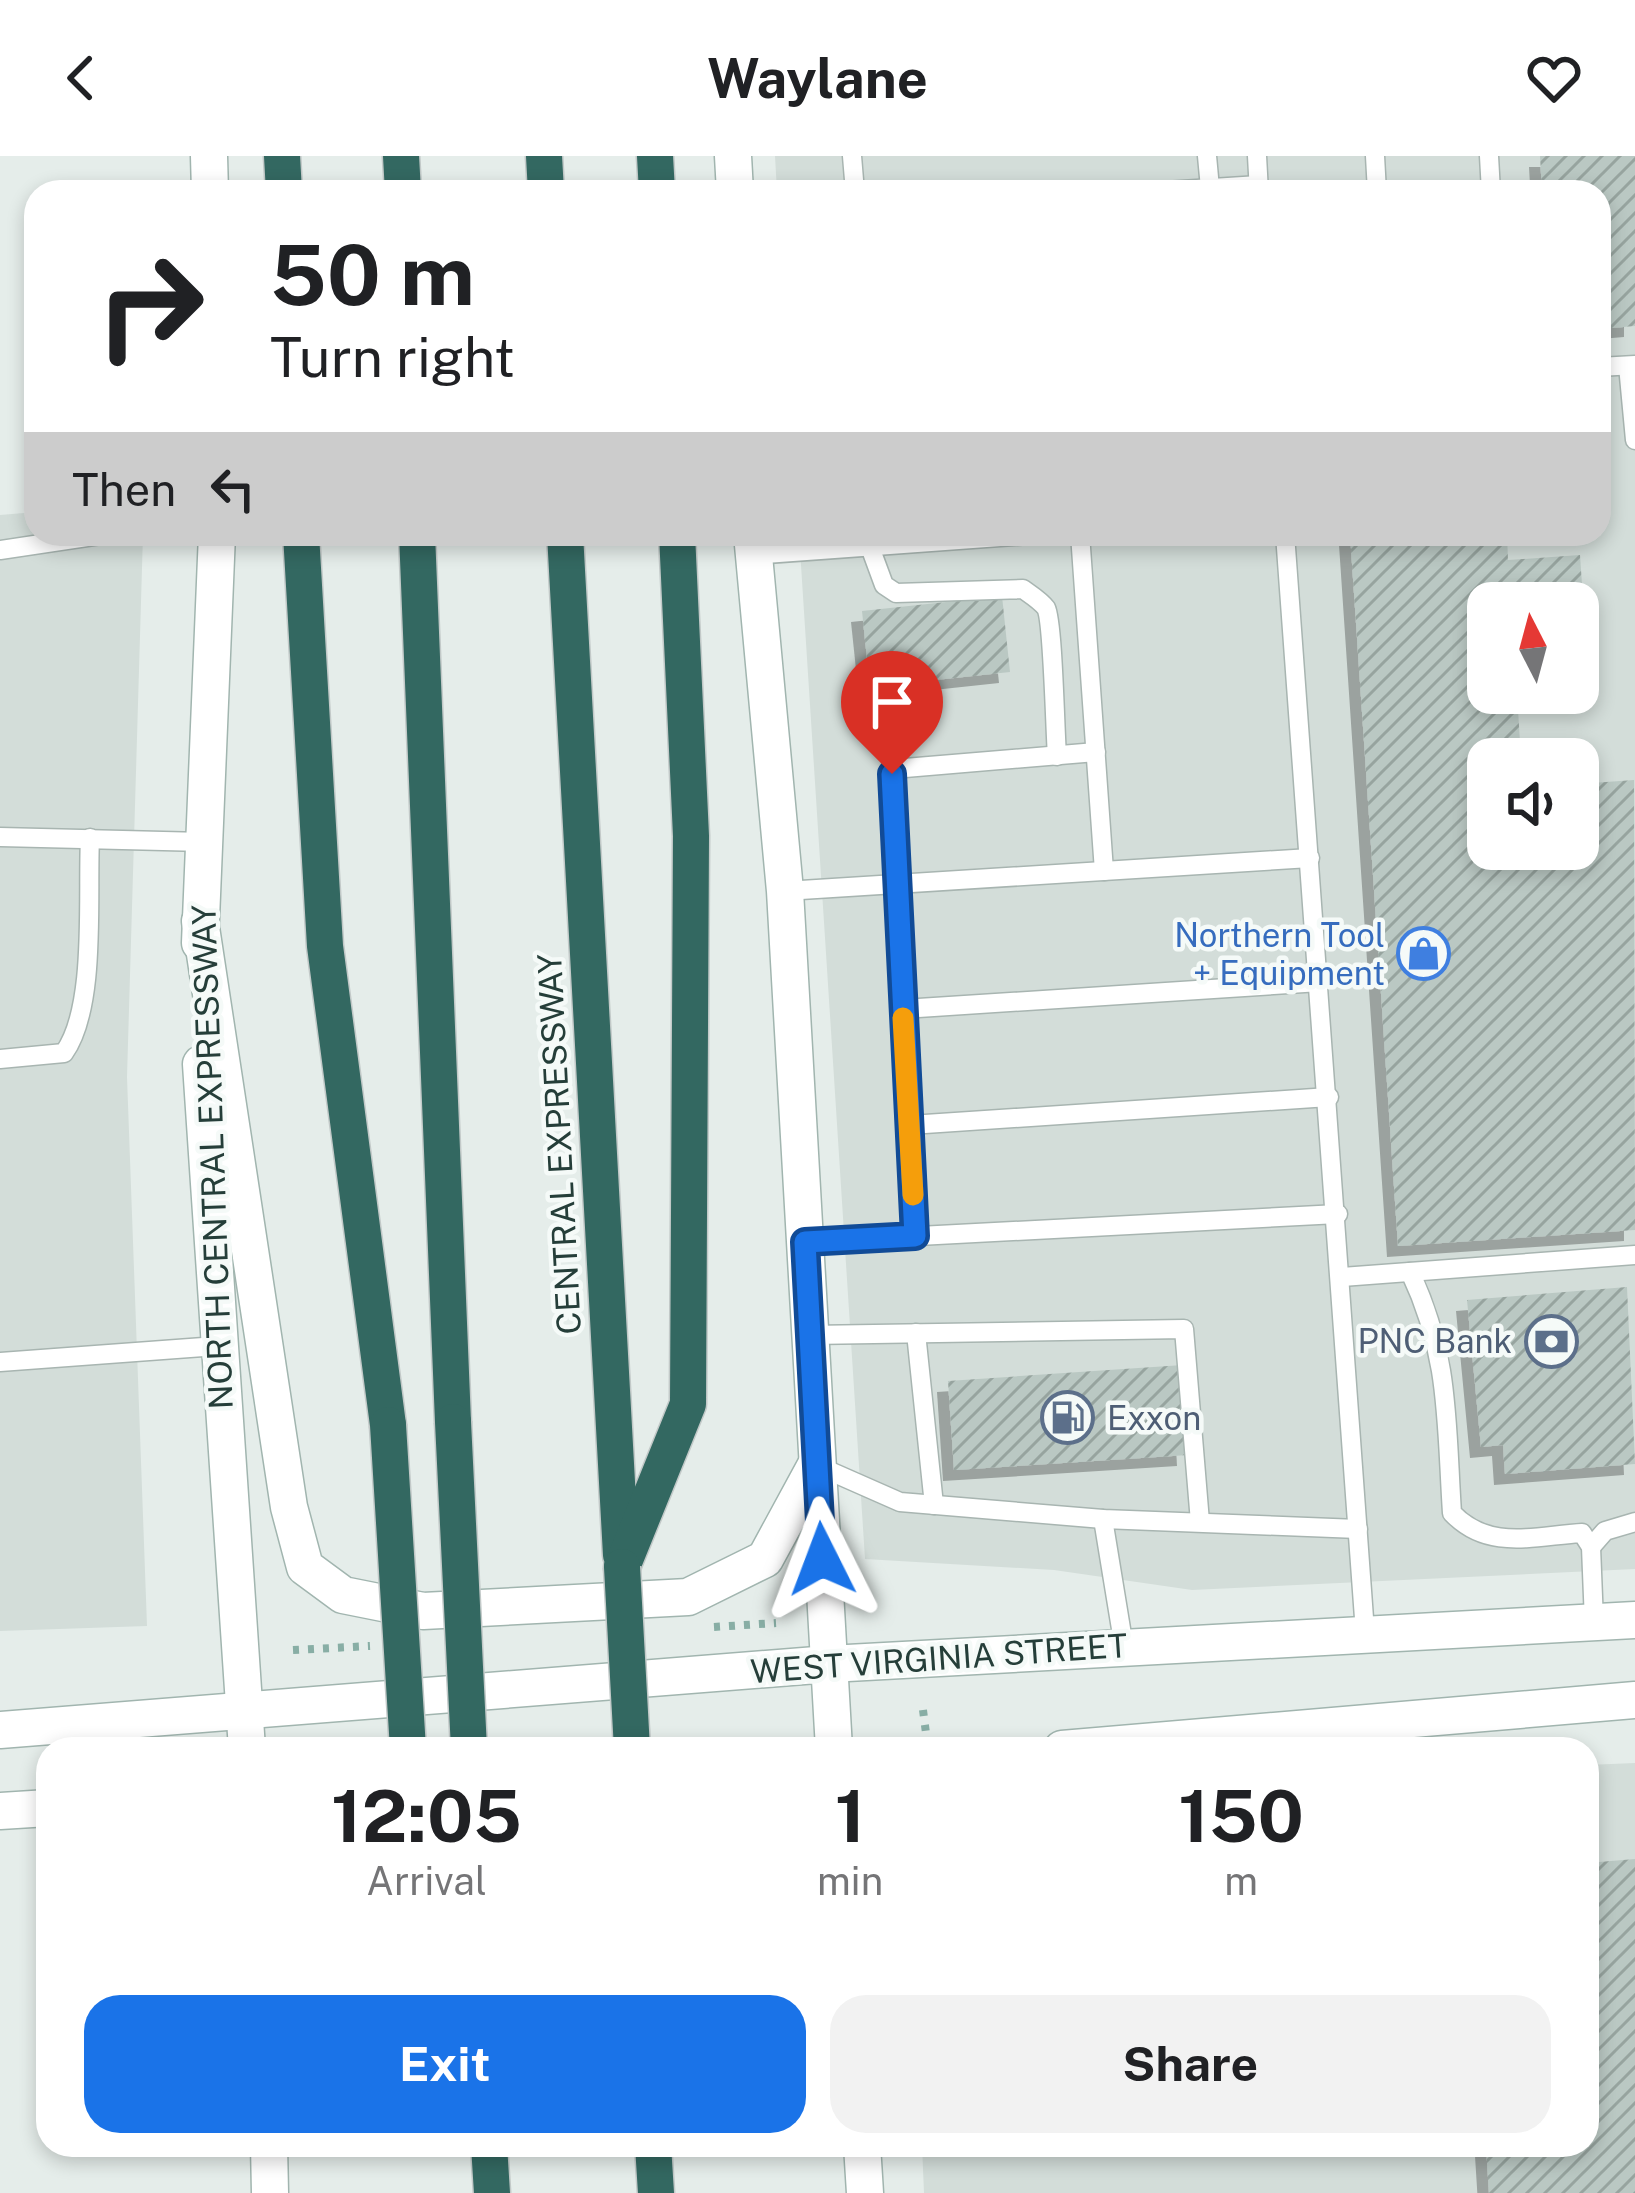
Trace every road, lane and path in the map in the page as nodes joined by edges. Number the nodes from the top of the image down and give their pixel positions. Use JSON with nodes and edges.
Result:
{"nodes":[{"id":1,"x":1631,"y":366,"type":"edge"},
{"id":2,"x":1635,"y":440,"type":"edge"},
{"id":3,"x":216,"y":546,"type":"edge"},
{"id":4,"x":302,"y":546,"type":"edge"},
{"id":5,"x":417,"y":546,"type":"edge"},
{"id":6,"x":566,"y":546,"type":"edge"},
{"id":7,"x":678,"y":546,"type":"edge"},
{"id":8,"x":752,"y":546,"type":"edge"},
{"id":9,"x":866,"y":546,"type":"edge"},
{"id":10,"x":883,"y":546,"type":"edge"},
{"id":11,"x":1081,"y":546,"type":"edge"},
{"id":12,"x":1286,"y":546,"type":"edge"},
{"id":13,"x":870,"y":547,"type":"junction"},
{"id":14,"x":1096,"y":752,"type":"junction"},
{"id":15,"x":1057,"y":756,"type":"junction"},
{"id":16,"x":0,"y":836,"type":"edge"},
{"id":17,"x":90,"y":838,"type":"junction"},
{"id":18,"x":203,"y":842,"type":"junction"},
{"id":19,"x":1310,"y":858,"type":"junction"},
{"id":20,"x":1104,"y":872,"type":"junction"},
{"id":21,"x":896,"y":885,"type":"junction"},
{"id":22,"x":785,"y":891,"type":"junction"},
{"id":23,"x":200,"y":921,"type":"junction"},
{"id":24,"x":1320,"y":982,"type":"junction"},
{"id":25,"x":903,"y":1009,"type":"junction"},
{"id":26,"x":0,"y":1059,"type":"edge"},
{"id":27,"x":1328,"y":1097,"type":"junction"},
{"id":28,"x":910,"y":1125,"type":"junction"},
{"id":29,"x":1337,"y":1214,"type":"junction"},
{"id":30,"x":915,"y":1236,"type":"junction"},
{"id":31,"x":805,"y":1242,"type":"junction"},
{"id":32,"x":1635,"y":1255,"type":"edge"},
{"id":33,"x":1410,"y":1271,"type":"junction"},
{"id":34,"x":1342,"y":1277,"type":"junction"},
{"id":35,"x":916,"y":1333,"type":"junction"},
{"id":36,"x":810,"y":1335,"type":"junction"},
{"id":37,"x":217,"y":1346,"type":"junction"},
{"id":38,"x":0,"y":1361,"type":"edge"},
{"id":39,"x":816,"y":1465,"type":"junction"},
{"id":40,"x":934,"y":1505,"type":"junction"},
{"id":41,"x":1103,"y":1519,"type":"junction"},
{"id":42,"x":1200,"y":1522,"type":"junction"},
{"id":43,"x":1635,"y":1522,"type":"edge"},
{"id":44,"x":1358,"y":1529,"type":"junction"},
{"id":45,"x":1591,"y":1547,"type":"junction"},
{"id":46,"x":622,"y":1567,"type":"junction"},
{"id":47,"x":1635,"y":1620,"type":"edge"},
{"id":48,"x":1594,"y":1622,"type":"junction"},
{"id":49,"x":1365,"y":1632,"type":"junction"},
{"id":50,"x":1124,"y":1647,"type":"junction"},
{"id":51,"x":829,"y":1664,"type":"junction"},
{"id":52,"x":1635,"y":1700,"type":"edge"},
{"id":53,"x":244,"y":1708,"type":"junction"},
{"id":54,"x":923,"y":1710,"type":"dead end"},
{"id":55,"x":0,"y":1730,"type":"edge"},
{"id":56,"x":246,"y":1737,"type":"edge"},
{"id":57,"x":407,"y":1737,"type":"edge"},
{"id":58,"x":468,"y":1737,"type":"edge"},
{"id":59,"x":631,"y":1737,"type":"edge"},
{"id":60,"x":833,"y":1737,"type":"edge"},
{"id":61,"x":926,"y":1737,"type":"edge"},
{"id":62,"x":1253,"y":1737,"type":"edge"},
{"id":63,"x":36,"y":1809,"type":"edge"},
{"id":64,"x":0,"y":1811,"type":"edge"},
{"id":65,"x":269,"y":2157,"type":"edge"},
{"id":66,"x":490,"y":2157,"type":"edge"},
{"id":67,"x":654,"y":2157,"type":"edge"},
{"id":68,"x":863,"y":2157,"type":"edge"},
{"id":69,"x":270,"y":2193,"type":"edge"},
{"id":70,"x":492,"y":2193,"type":"edge"},
{"id":71,"x":656,"y":2193,"type":"edge"},
{"id":72,"x":865,"y":2193,"type":"edge"}],
"edges":[{"from":1,"to":2,"type":"lane"},
{"from":3,"to":18,"type":"main road","name":"NORTH CENTRAL EXPRESSWAY"},
{"from":4,"to":57,"type":"highway","bridge":true},
{"from":5,"to":58,"type":"highway","bridge":true},
{"from":6,"to":46,"type":"highway","name":"CENTRAL EXPRESSWAY"},
{"from":7,"to":46,"type":"highway"},
{"from":8,"to":22,"type":"main road"},
{"from":9,"to":13,"type":"lane"},
{"from":10,"to":13,"type":"lane"},
{"from":11,"to":14,"type":"lane"},
{"from":12,"to":19,"type":"lane"},
{"from":13,"to":15,"type":"lane"},
{"from":14,"to":15,"type":"lane"},
{"from":14,"to":20,"type":"lane"},
{"from":15,"to":21,"type":"lane"},
{"from":16,"to":17,"type":"lane"},
{"from":17,"to":18,"type":"lane"},
{"from":17,"to":26,"type":"lane"},
{"from":18,"to":23,"type":"main road","name":"NORTH CENTRAL EXPRESSWAY"},
{"from":19,"to":20,"type":"lane"},
{"from":19,"to":24,"type":"lane"},
{"from":20,"to":21,"type":"lane"},
{"from":21,"to":22,"type":"lane"},
{"from":21,"to":25,"type":"lane"},
{"from":22,"to":31,"type":"main road"},
{"from":23,"to":37,"type":"main road","name":"NORTH CENTRAL EXPRESSWAY"},
{"from":23,"to":39,"type":"main road"},
{"from":24,"to":25,"type":"lane"},
{"from":24,"to":27,"type":"lane"},
{"from":25,"to":28,"type":"lane"},
{"from":27,"to":28,"type":"lane"},
{"from":27,"to":29,"type":"lane"},
{"from":28,"to":30,"type":"lane"},
{"from":29,"to":30,"type":"lane"},
{"from":29,"to":34,"type":"lane"},
{"from":30,"to":31,"type":"lane"},
{"from":31,"to":36,"type":"main road"},
{"from":32,"to":33,"type":"lane"},
{"from":33,"to":34,"type":"lane"},
{"from":33,"to":45,"type":"lane"},
{"from":34,"to":44,"type":"lane"},
{"from":35,"to":36,"type":"lane"},
{"from":35,"to":40,"type":"lane"},
{"from":35,"to":42,"type":"lane"},
{"from":36,"to":39,"type":"main road"},
{"from":37,"to":38,"type":"lane"},
{"from":37,"to":53,"type":"main road","name":"NORTH CENTRAL EXPRESSWAY"},
{"from":39,"to":40,"type":"lane"},
{"from":39,"to":51,"type":"main road"},
{"from":40,"to":41,"type":"lane"},
{"from":41,"to":42,"type":"lane"},
{"from":41,"to":50,"type":"lane"},
{"from":42,"to":44,"type":"lane"},
{"from":43,"to":45,"type":"lane"},
{"from":44,"to":49,"type":"lane"},
{"from":45,"to":48,"type":"lane"},
{"from":46,"to":59,"type":"highway","name":"CENTRAL EXPRESSWAY","bridge":true},
{"from":47,"to":48,"type":"main road","name":"WEST VIRGINIA STREET"},
{"from":48,"to":49,"type":"main road","name":"WEST VIRGINIA STREET"},
{"from":49,"to":50,"type":"main road","name":"WEST VIRGINIA STREET"},
{"from":50,"to":51,"type":"main road","name":"WEST VIRGINIA STREET"},
{"from":51,"to":53,"type":"main road","name":"WEST VIRGINIA STREET"},
{"from":51,"to":60,"type":"main road"},
{"from":52,"to":62,"type":"main road"},
{"from":53,"to":55,"type":"main road","name":"WEST VIRGINIA STREET"},
{"from":53,"to":56,"type":"main road","name":"NORTH CENTRAL EXPRESSWAY"},
{"from":54,"to":61,"type":"path"},
{"from":63,"to":64,"type":"main road"},
{"from":65,"to":69,"type":"main road"},
{"from":66,"to":70,"type":"highway"},
{"from":67,"to":71,"type":"highway"},
{"from":68,"to":72,"type":"main road"}]}
